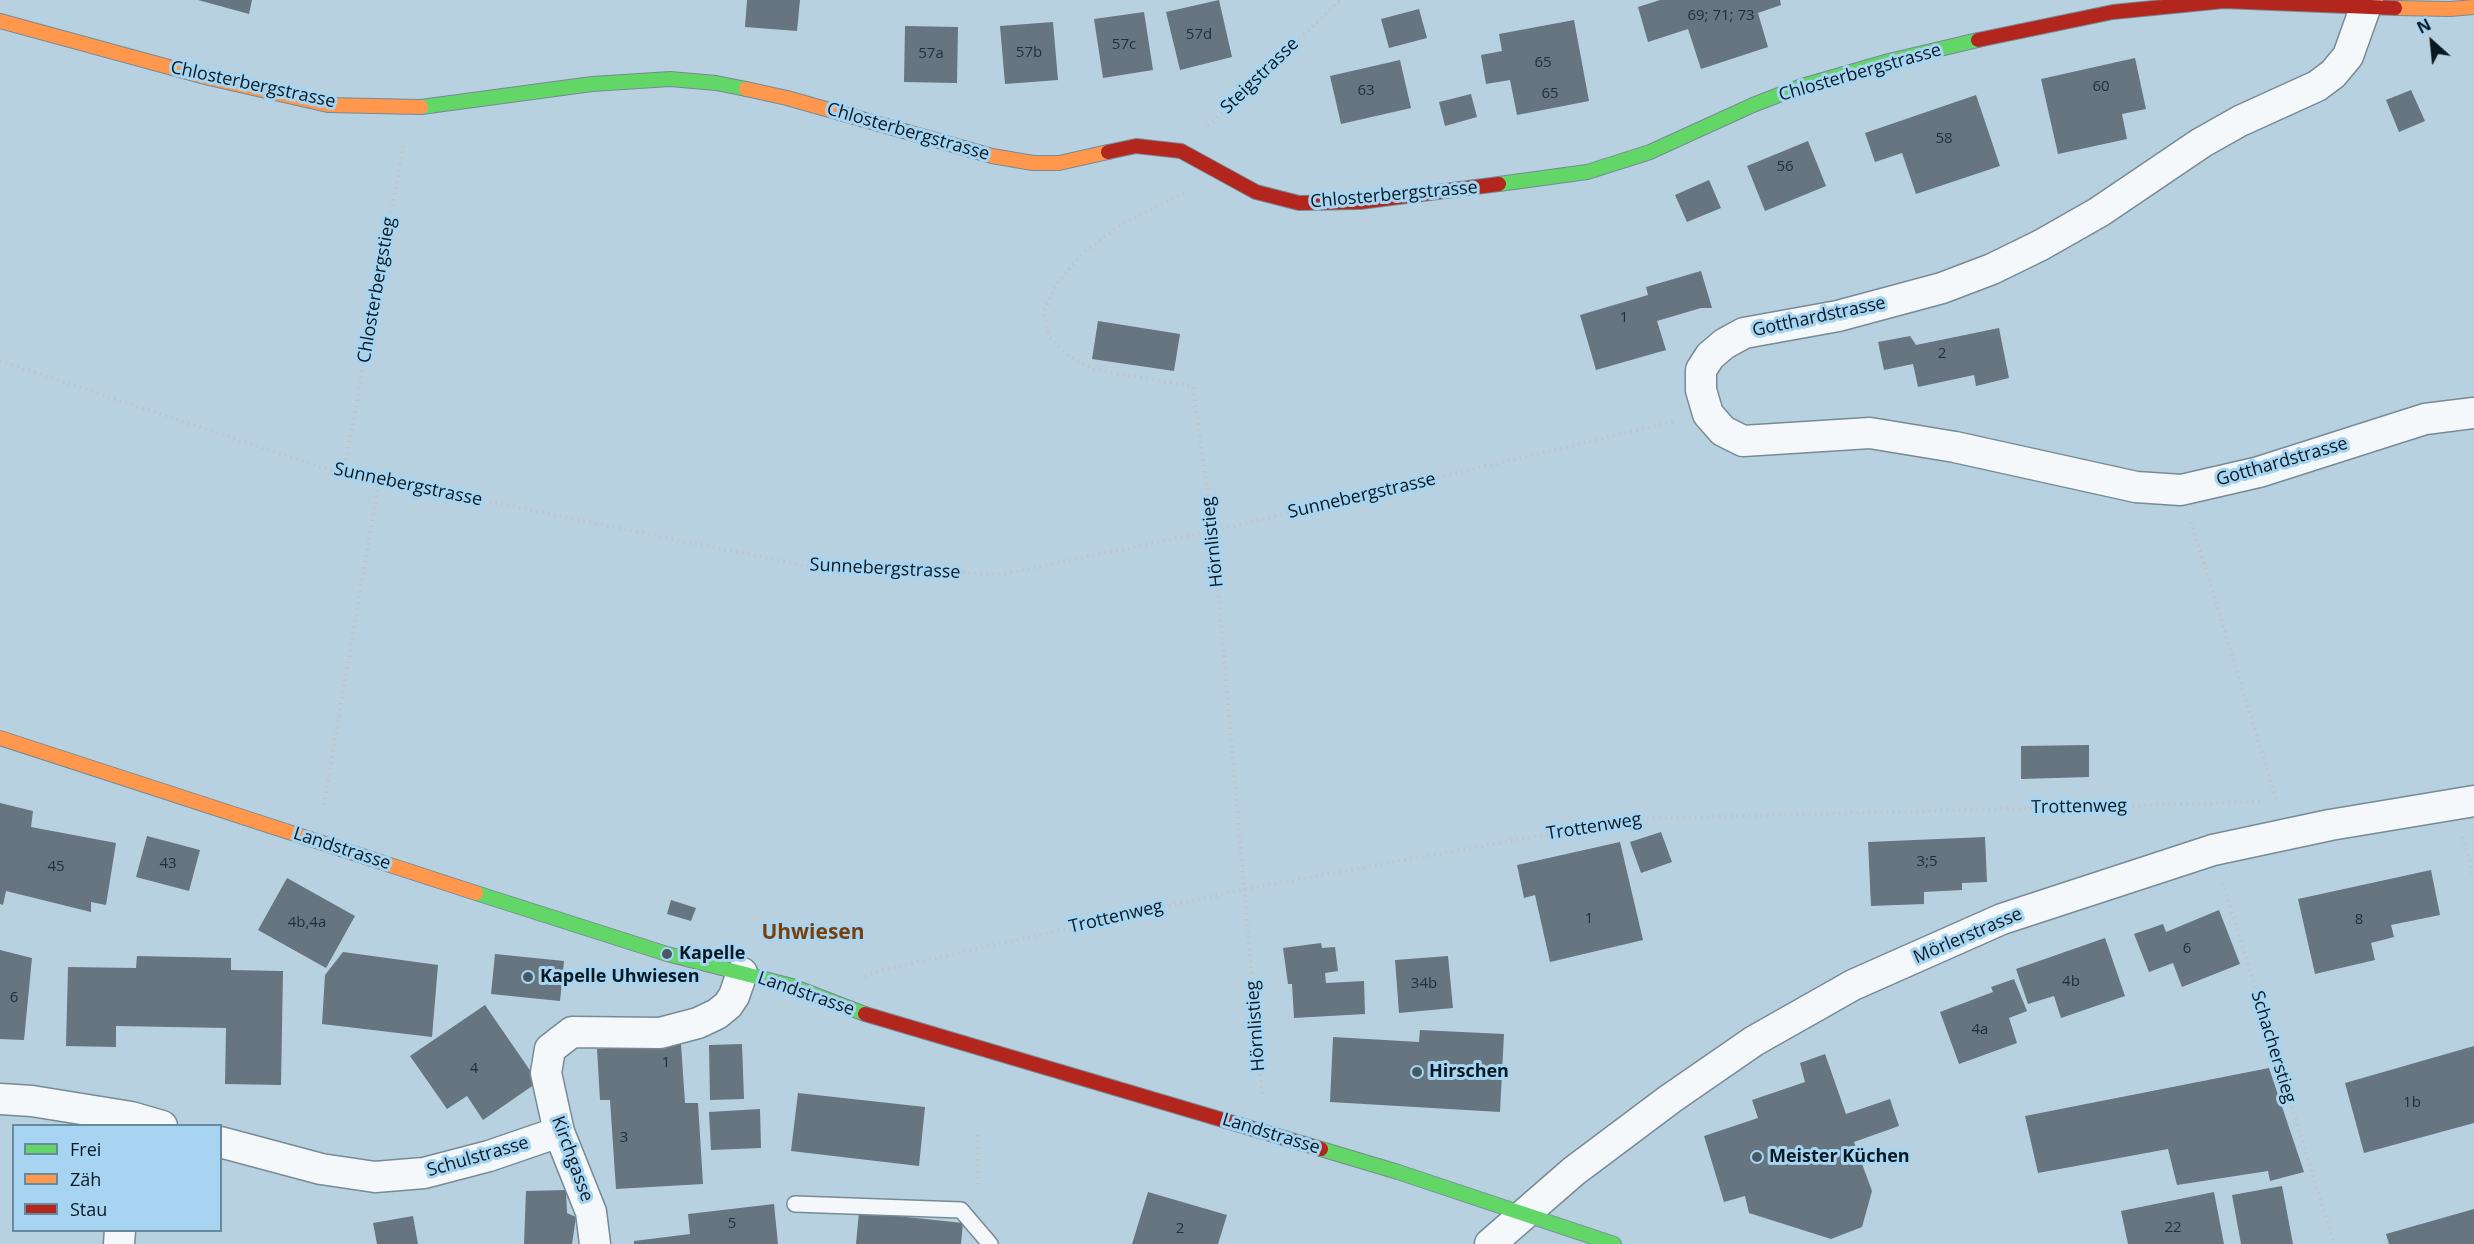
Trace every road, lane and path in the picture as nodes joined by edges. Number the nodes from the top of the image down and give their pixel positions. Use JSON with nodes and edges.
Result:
{"nodes":[{"id":1,"x":1340,"y":0,"type":"edge"},
{"id":2,"x":2366,"y":4,"type":"edge"},
{"id":3,"x":2474,"y":7,"type":"edge"},
{"id":4,"x":0,"y":21,"type":"edge"},
{"id":5,"x":410,"y":108,"type":"junction"},
{"id":6,"x":1181,"y":152,"type":"junction"},
{"id":7,"x":1209,"y":167,"type":"junction"},
{"id":8,"x":0,"y":361,"type":"edge"},
{"id":9,"x":2474,"y":413,"type":"edge"},
{"id":10,"x":1708,"y":414,"type":"junction"},
{"id":11,"x":344,"y":472,"type":"junction"},
{"id":12,"x":379,"y":480,"type":"junction"},
{"id":13,"x":2190,"y":520,"type":"dead end"},
{"id":14,"x":1213,"y":531,"type":"junction"},
{"id":15,"x":0,"y":738,"type":"edge"},
{"id":16,"x":2474,"y":801,"type":"edge"},
{"id":17,"x":2277,"y":802,"type":"junction"},
{"id":18,"x":2288,"y":802,"type":"dead end"},
{"id":19,"x":315,"y":840,"type":"junction"},
{"id":20,"x":2213,"y":850,"type":"junction"},
{"id":21,"x":1245,"y":889,"type":"junction"},
{"id":22,"x":742,"y":973,"type":"junction"},
{"id":23,"x":856,"y":980,"type":"dead end"},
{"id":24,"x":0,"y":1099,"type":"edge"},
{"id":25,"x":1262,"y":1103,"type":"dead end"},
{"id":26,"x":130,"y":1121,"type":"edge"},
{"id":27,"x":154,"y":1124,"type":"edge"},
{"id":28,"x":560,"y":1132,"type":"junction"},
{"id":29,"x":222,"y":1143,"type":"edge"},
{"id":30,"x":795,"y":1204,"type":"dead end"},
{"id":31,"x":1525,"y":1213,"type":"junction"},
{"id":32,"x":595,"y":1244,"type":"edge"},
{"id":33,"x":990,"y":1244,"type":"edge"},
{"id":34,"x":1490,"y":1244,"type":"edge"},
{"id":35,"x":1614,"y":1244,"type":"edge"},
{"id":36,"x":2334,"y":1244,"type":"edge"}],
"edges":[{"from":1,"to":6,"type":"path","name":"Steigstrasse"},
{"from":2,"to":3,"type":"street","name":"Chlosterbergstrasse"},
{"from":2,"to":7,"type":"street","name":"Chlosterbergstrasse"},
{"from":2,"to":10,"type":"street","name":"Gotthardstrasse"},
{"from":4,"to":5,"type":"street","name":"Chlosterbergstrasse"},
{"from":5,"to":6,"type":"street","name":"Chlosterbergstrasse"},
{"from":5,"to":11,"type":"path","name":"Chlosterbergstieg"},
{"from":6,"to":7,"type":"street","name":"Chlosterbergstrasse"},
{"from":7,"to":14,"type":"path","name":"Hörnlistieg"},
{"from":8,"to":11,"type":"path","name":"Sunnebergstrasse"},
{"from":9,"to":10,"type":"street","name":"Gotthardstrasse"},
{"from":10,"to":14,"type":"path","name":"Sunnebergstrasse"},
{"from":11,"to":12,"type":"path","name":"Sunnebergstrasse"},
{"from":12,"to":14,"type":"path","name":"Sunnebergstrasse"},
{"from":12,"to":19,"type":"path"},
{"from":13,"to":17,"type":"path"},
{"from":14,"to":21,"type":"path","name":"Hörnlistieg"},
{"from":15,"to":19,"type":"street","name":"Landstrasse"},
{"from":16,"to":20,"type":"street","name":"Mörlerstrasse"},
{"from":17,"to":18,"type":"path","name":"Trottenweg"},
{"from":17,"to":21,"type":"path","name":"Trottenweg"},
{"from":19,"to":22,"type":"street","name":"Landstrasse"},
{"from":20,"to":31,"type":"street","name":"Mörlerstrasse"},
{"from":20,"to":36,"type":"path","name":"Schacherstieg"},
{"from":21,"to":23,"type":"path","name":"Trottenweg"},
{"from":21,"to":25,"type":"path","name":"Hörnlistieg"},
{"from":22,"to":28,"type":"street","name":"Kirchgasse"},
{"from":22,"to":31,"type":"street","name":"Landstrasse"},
{"from":24,"to":26,"type":"street"},
{"from":26,"to":27,"type":"street"},
{"from":28,"to":29,"type":"street","name":"Schulstrasse"},
{"from":28,"to":32,"type":"street","name":"Kirchgasse"},
{"from":30,"to":33,"type":"lane"},
{"from":31,"to":34,"type":"street","name":"Mörlerstrasse"},
{"from":31,"to":35,"type":"street","name":"Landstrasse"}]}
